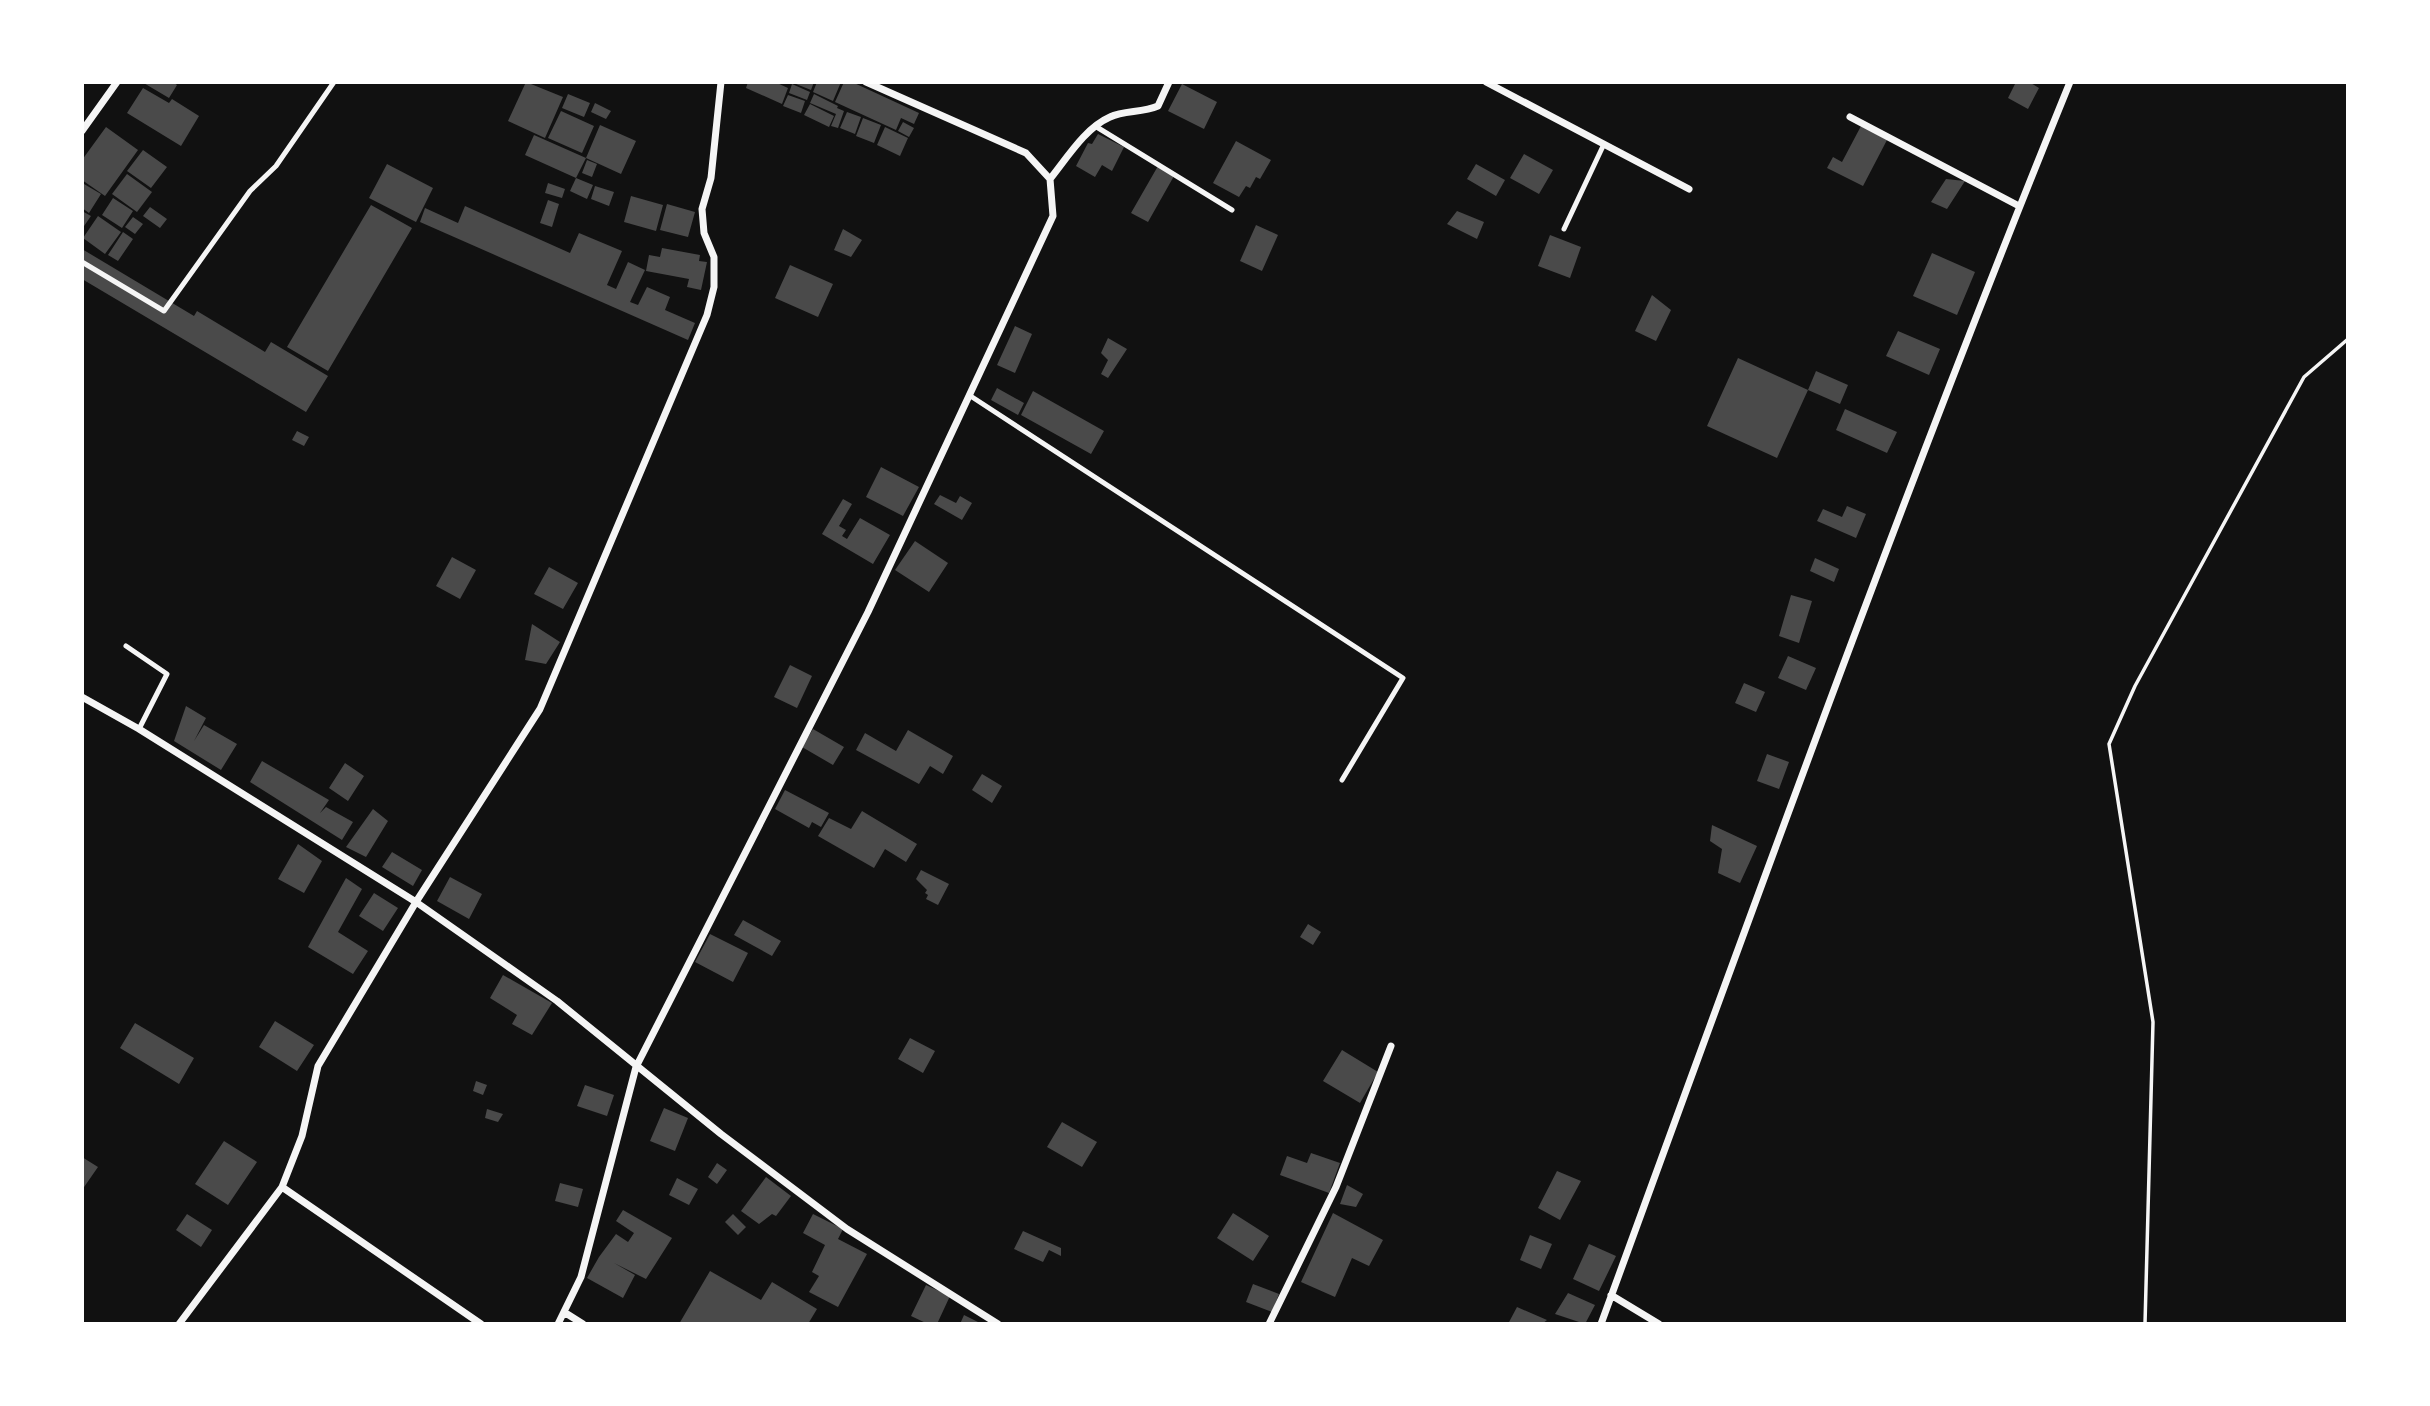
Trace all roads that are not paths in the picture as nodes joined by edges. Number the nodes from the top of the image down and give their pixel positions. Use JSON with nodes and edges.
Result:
{"nodes":[{"id":1,"x":117,"y":82,"type":"edge"},
{"id":2,"x":334,"y":82,"type":"edge"},
{"id":3,"x":721,"y":82,"type":"edge"},
{"id":4,"x":866,"y":82,"type":"edge"},
{"id":5,"x":1169,"y":82,"type":"edge"},
{"id":6,"x":1486,"y":82,"type":"edge"},
{"id":7,"x":2070,"y":82,"type":"edge"},
{"id":8,"x":1850,"y":117,"type":"dead end"},
{"id":9,"x":1095,"y":126,"type":"junction"},
{"id":10,"x":82,"y":131,"type":"edge"},
{"id":11,"x":1604,"y":144,"type":"junction"},
{"id":12,"x":1050,"y":178,"type":"junction"},
{"id":13,"x":1689,"y":189,"type":"dead end"},
{"id":14,"x":2020,"y":206,"type":"junction"},
{"id":15,"x":1232,"y":210,"type":"dead end"},
{"id":16,"x":1564,"y":229,"type":"dead end"},
{"id":17,"x":82,"y":262,"type":"edge"},
{"id":18,"x":969,"y":395,"type":"junction"},
{"id":19,"x":125,"y":646,"type":"dead end"},
{"id":20,"x":82,"y":697,"type":"edge"},
{"id":21,"x":139,"y":729,"type":"junction"},
{"id":22,"x":1342,"y":780,"type":"dead end"},
{"id":23,"x":416,"y":902,"type":"junction"},
{"id":24,"x":1391,"y":1046,"type":"dead end"},
{"id":25,"x":636,"y":1067,"type":"junction"},
{"id":26,"x":282,"y":1187,"type":"junction"},
{"id":27,"x":1611,"y":1294,"type":"junction"},
{"id":28,"x":564,"y":1312,"type":"junction"},
{"id":29,"x":179,"y":1324,"type":"edge"},
{"id":30,"x":481,"y":1324,"type":"edge"},
{"id":31,"x":558,"y":1324,"type":"edge"},
{"id":32,"x":583,"y":1324,"type":"edge"},
{"id":33,"x":998,"y":1324,"type":"edge"},
{"id":34,"x":1269,"y":1324,"type":"edge"},
{"id":35,"x":1601,"y":1324,"type":"edge"},
{"id":36,"x":1659,"y":1324,"type":"edge"}],
"edges":[{"from":1,"to":10,"type":"street"},
{"from":2,"to":17,"type":"lane"},
{"from":3,"to":23,"type":"street"},
{"from":4,"to":12,"type":"street"},
{"from":5,"to":9,"type":"street"},
{"from":6,"to":11,"type":"street"},
{"from":7,"to":14,"type":"street"},
{"from":8,"to":14,"type":"street"},
{"from":9,"to":12,"type":"street"},
{"from":9,"to":15,"type":"lane"},
{"from":11,"to":13,"type":"street"},
{"from":11,"to":16,"type":"lane"},
{"from":12,"to":18,"type":"street"},
{"from":14,"to":27,"type":"street"},
{"from":18,"to":22,"type":"lane"},
{"from":18,"to":25,"type":"street"},
{"from":19,"to":21,"type":"lane"},
{"from":20,"to":21,"type":"street"},
{"from":21,"to":23,"type":"street"},
{"from":23,"to":25,"type":"street"},
{"from":23,"to":26,"type":"street"},
{"from":24,"to":34,"type":"street"},
{"from":25,"to":28,"type":"street"},
{"from":25,"to":33,"type":"street"},
{"from":26,"to":29,"type":"street"},
{"from":26,"to":30,"type":"street"},
{"from":27,"to":35,"type":"street"},
{"from":27,"to":36,"type":"street"},
{"from":28,"to":31,"type":"street"},
{"from":28,"to":32,"type":"street"}]}
